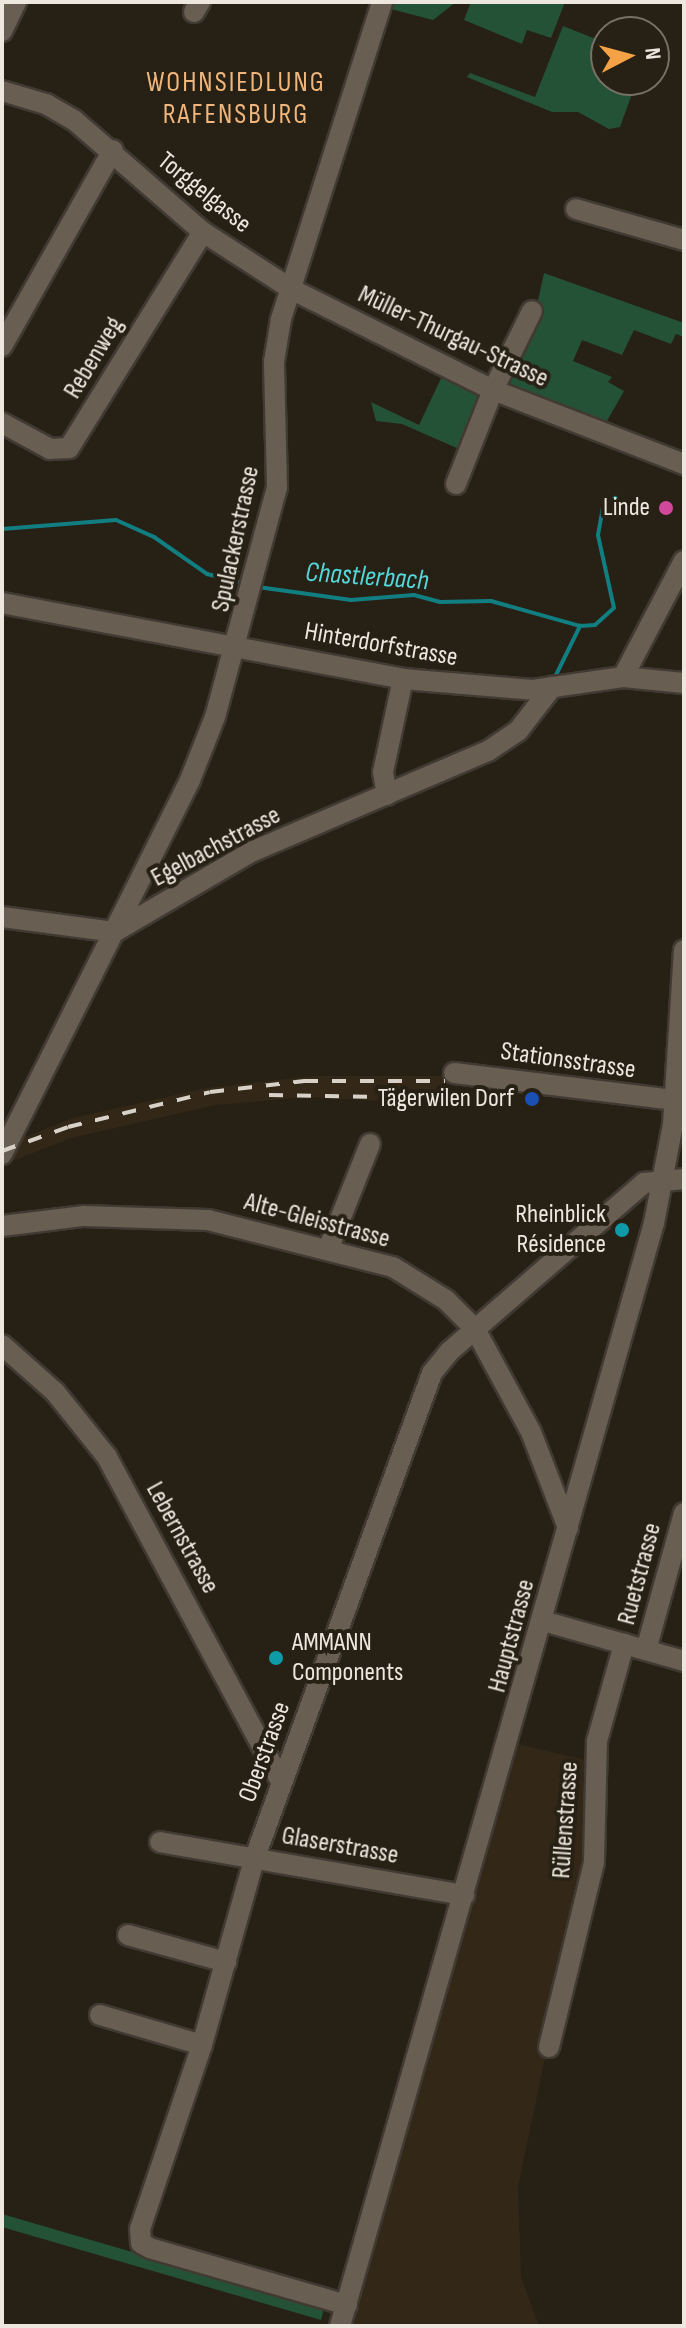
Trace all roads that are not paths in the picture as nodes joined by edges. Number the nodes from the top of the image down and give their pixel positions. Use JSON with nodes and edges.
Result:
{"nodes":[{"id":1,"x":16,"y":2,"type":"edge"},
{"id":2,"x":382,"y":2,"type":"edge"},
{"id":3,"x":2,"y":31,"type":"edge"},
{"id":4,"x":2,"y":91,"type":"edge"},
{"id":5,"x":113,"y":150,"type":"junction"},
{"id":6,"x":576,"y":209,"type":"dead end"},
{"id":7,"x":203,"y":232,"type":"junction"},
{"id":8,"x":684,"y":240,"type":"edge"},
{"id":9,"x":291,"y":289,"type":"junction"},
{"id":10,"x":532,"y":311,"type":"dead end"},
{"id":11,"x":2,"y":346,"type":"edge"},
{"id":12,"x":493,"y":390,"type":"junction"},
{"id":13,"x":2,"y":423,"type":"edge"},
{"id":14,"x":675,"y":460,"type":"edge"},
{"id":15,"x":456,"y":484,"type":"dead end"},
{"id":16,"x":684,"y":561,"type":"edge"},
{"id":17,"x":2,"y":603,"type":"edge"},
{"id":18,"x":238,"y":645,"type":"junction"},
{"id":19,"x":623,"y":677,"type":"junction"},
{"id":20,"x":403,"y":679,"type":"junction"},
{"id":21,"x":684,"y":683,"type":"edge"},
{"id":22,"x":552,"y":687,"type":"junction"},
{"id":23,"x":387,"y":795,"type":"junction"},
{"id":24,"x":2,"y":917,"type":"edge"},
{"id":25,"x":114,"y":932,"type":"junction"},
{"id":26,"x":684,"y":950,"type":"edge"},
{"id":27,"x":682,"y":1015,"type":"edge"},
{"id":28,"x":454,"y":1073,"type":"dead end"},
{"id":29,"x":675,"y":1100,"type":"junction"},
{"id":30,"x":6,"y":1129,"type":"edge"},
{"id":31,"x":370,"y":1144,"type":"dead end"},
{"id":32,"x":2,"y":1154,"type":"edge"},
{"id":33,"x":674,"y":1179,"type":"edge"},
{"id":34,"x":2,"y":1226,"type":"edge"},
{"id":35,"x":329,"y":1247,"type":"junction"},
{"id":36,"x":475,"y":1329,"type":"junction"},
{"id":37,"x":2,"y":1345,"type":"edge"},
{"id":38,"x":684,"y":1513,"type":"edge"},
{"id":39,"x":568,"y":1528,"type":"junction"},
{"id":40,"x":543,"y":1621,"type":"junction"},
{"id":41,"x":624,"y":1644,"type":"junction"},
{"id":42,"x":646,"y":1650,"type":"junction"},
{"id":43,"x":684,"y":1661,"type":"edge"},
{"id":44,"x":281,"y":1782,"type":"junction"},
{"id":45,"x":160,"y":1842,"type":"dead end"},
{"id":46,"x":255,"y":1857,"type":"junction"},
{"id":47,"x":464,"y":1895,"type":"junction"},
{"id":48,"x":128,"y":1935,"type":"dead end"},
{"id":49,"x":226,"y":1962,"type":"junction"},
{"id":50,"x":100,"y":2015,"type":"dead end"},
{"id":51,"x":202,"y":2045,"type":"junction"},
{"id":52,"x":549,"y":2047,"type":"dead end"},
{"id":53,"x":347,"y":2305,"type":"junction"},
{"id":54,"x":340,"y":2326,"type":"edge"}],
"edges":[{"from":1,"to":3,"type":"street"},
{"from":2,"to":9,"type":"street","name":"Spulackerstrasse"},
{"from":4,"to":5,"type":"street","name":"Torggelgasse"},
{"from":5,"to":7,"type":"street","name":"Torggelgasse"},
{"from":5,"to":11,"type":"street"},
{"from":6,"to":8,"type":"street"},
{"from":7,"to":9,"type":"street","name":"Torggelgasse"},
{"from":7,"to":13,"type":"street","name":"Rebenweg"},
{"from":9,"to":12,"type":"street","name":"Müller-Thurgau-Strasse"},
{"from":9,"to":18,"type":"street","name":"Spulackerstrasse"},
{"from":10,"to":12,"type":"street"},
{"from":12,"to":14,"type":"street","name":"Müller-Thurgau-Strasse"},
{"from":12,"to":15,"type":"street"},
{"from":16,"to":19,"type":"street"},
{"from":17,"to":18,"type":"street","name":"Hinterdorfstrasse"},
{"from":18,"to":20,"type":"street","name":"Hinterdorfstrasse"},
{"from":18,"to":25,"type":"street","name":"Spulackerstrasse"},
{"from":19,"to":21,"type":"street","name":"Hinterdorfstrasse"},
{"from":19,"to":22,"type":"street","name":"Hinterdorfstrasse"},
{"from":20,"to":22,"type":"street","name":"Hinterdorfstrasse"},
{"from":20,"to":23,"type":"street"},
{"from":22,"to":23,"type":"street","name":"Egelbachstrasse"},
{"from":23,"to":25,"type":"street","name":"Egelbachstrasse"},
{"from":24,"to":25,"type":"street"},
{"from":25,"to":30,"type":"street"},
{"from":26,"to":27,"type":"street","name":"Hauptstrasse"},
{"from":27,"to":29,"type":"street","name":"Hauptstrasse"},
{"from":28,"to":29,"type":"street","name":"Stationsstrasse"},
{"from":29,"to":33,"type":"street","name":"Hauptstrasse"},
{"from":30,"to":32,"type":"street"},
{"from":31,"to":35,"type":"street"},
{"from":33,"to":36,"type":"street","name":"Oberstrasse"},
{"from":33,"to":39,"type":"street","name":"Hauptstrasse"},
{"from":34,"to":35,"type":"street","name":"Alte-Gleisstrasse"},
{"from":35,"to":36,"type":"street","name":"Alte-Gleisstrasse"},
{"from":36,"to":39,"type":"street","name":"Alte-Gleisstrasse"},
{"from":36,"to":44,"type":"street","name":"Oberstrasse"},
{"from":37,"to":44,"type":"street","name":"Lebernstrasse"},
{"from":38,"to":42,"type":"street","name":"Ruetstrasse"},
{"from":39,"to":40,"type":"street","name":"Hauptstrasse"},
{"from":40,"to":41,"type":"street"},
{"from":40,"to":47,"type":"street","name":"Hauptstrasse"},
{"from":41,"to":42,"type":"street"},
{"from":41,"to":52,"type":"street","name":"Rüllenstrasse"},
{"from":42,"to":43,"type":"street"},
{"from":44,"to":46,"type":"street","name":"Oberstrasse"},
{"from":45,"to":46,"type":"street","name":"Glaserstrasse"},
{"from":46,"to":47,"type":"street","name":"Glaserstrasse"},
{"from":46,"to":49,"type":"street","name":"Oberstrasse"},
{"from":47,"to":53,"type":"street","name":"Hauptstrasse"},
{"from":48,"to":49,"type":"street"},
{"from":49,"to":51,"type":"street","name":"Oberstrasse"},
{"from":50,"to":51,"type":"street"},
{"from":51,"to":53,"type":"street","name":"Oberstrasse"},
{"from":53,"to":54,"type":"street","name":"Hauptstrasse"}]}
